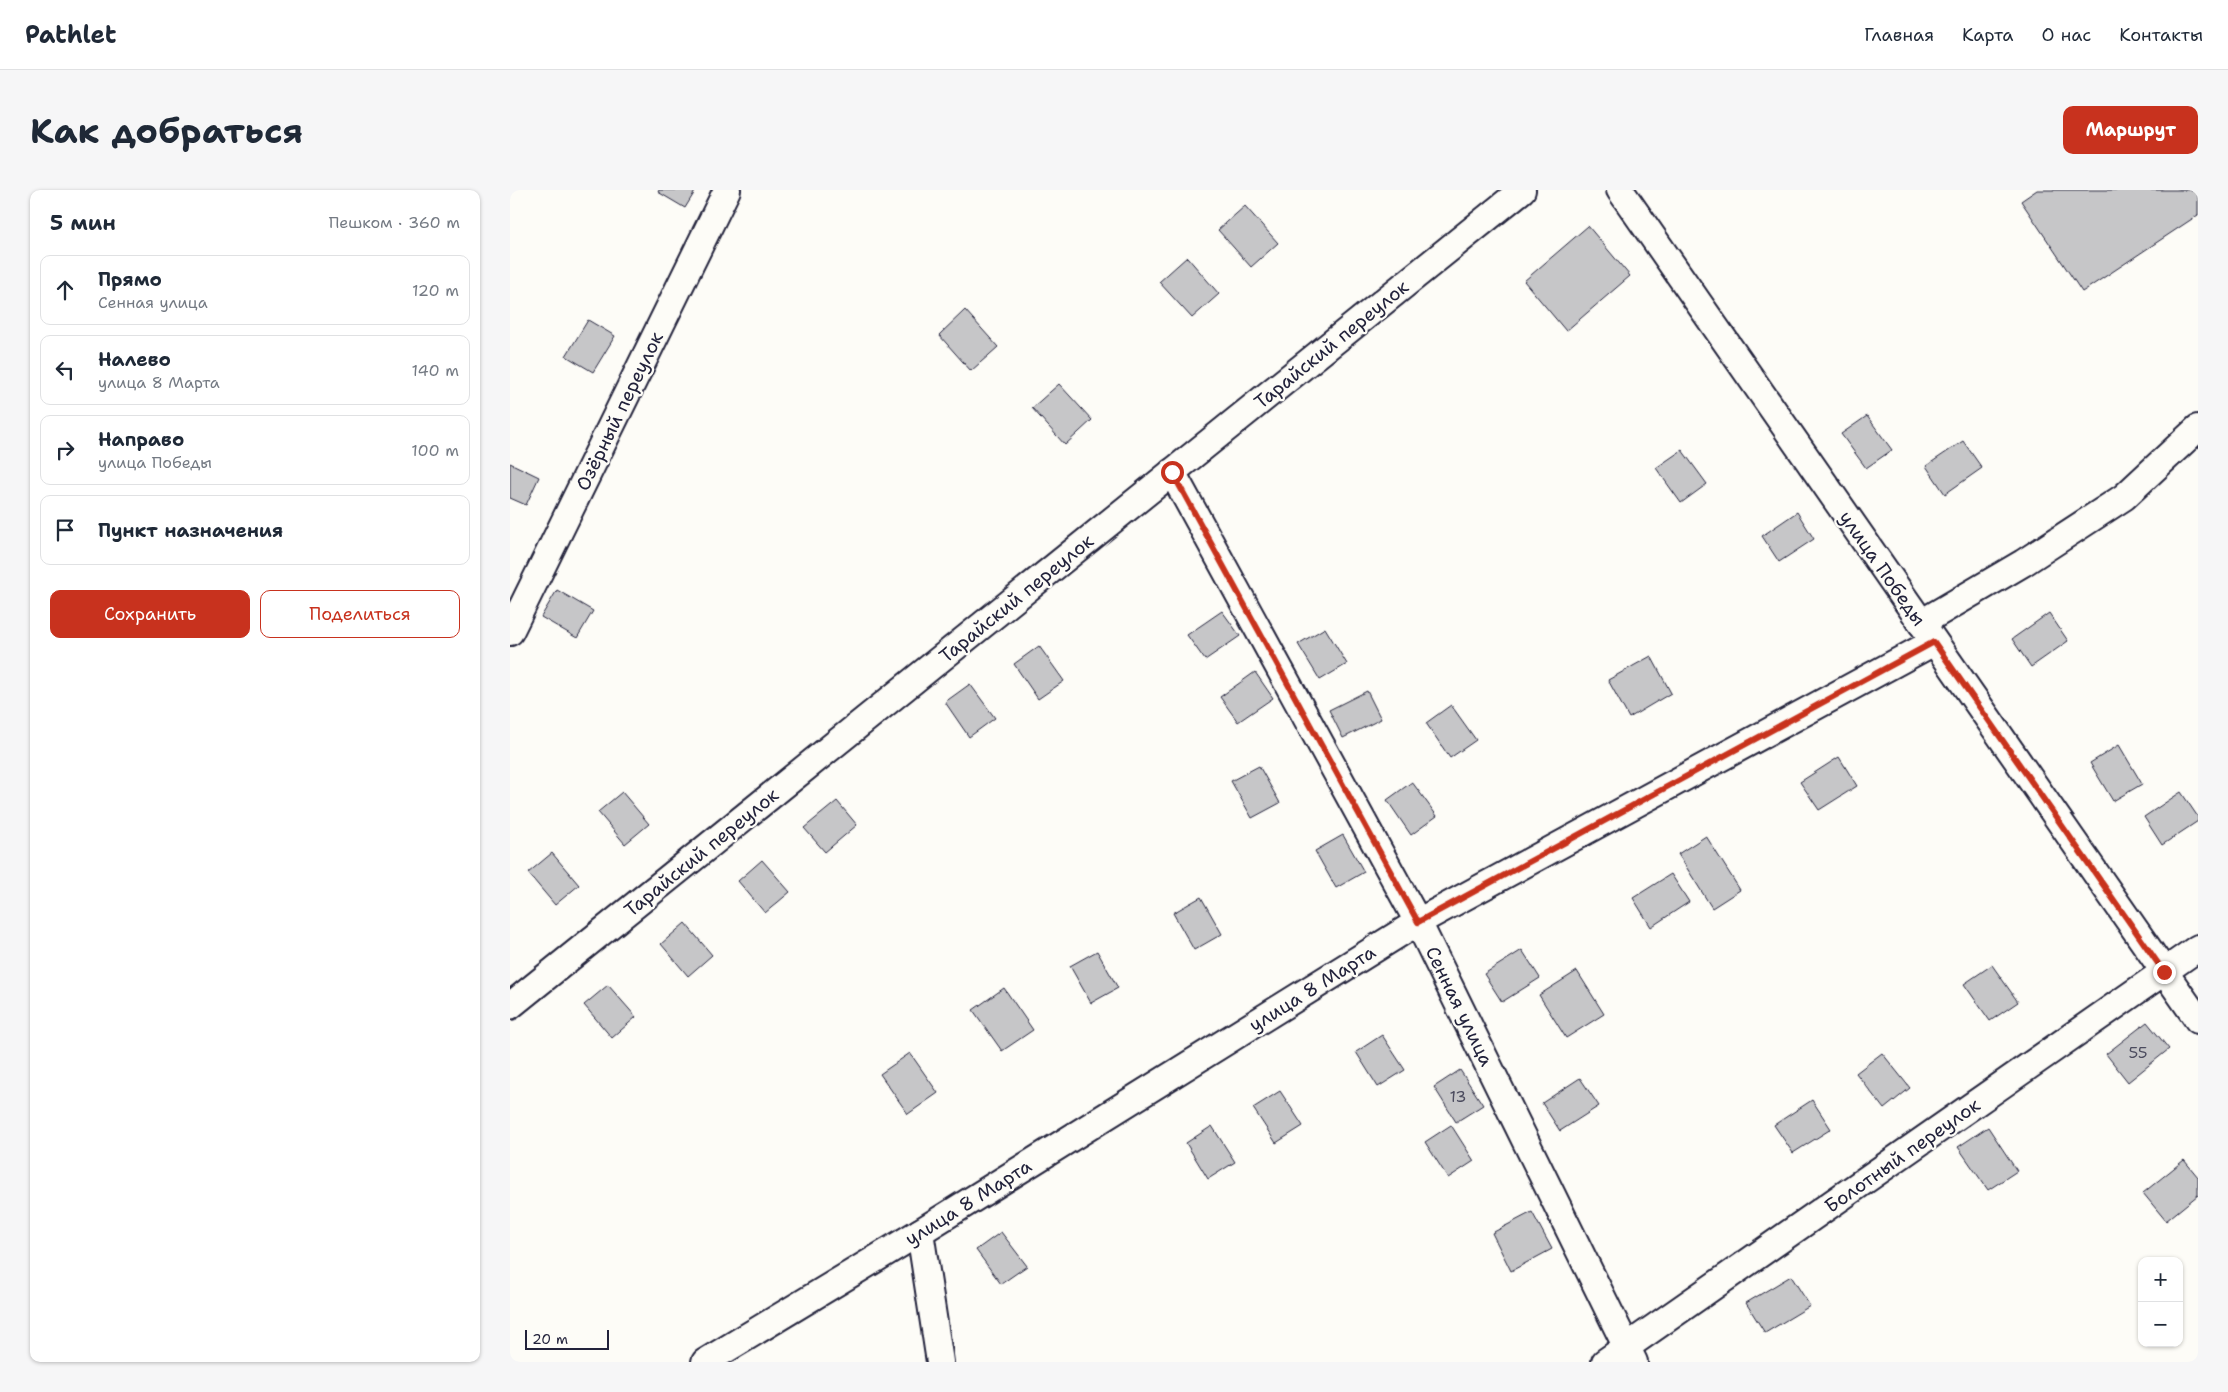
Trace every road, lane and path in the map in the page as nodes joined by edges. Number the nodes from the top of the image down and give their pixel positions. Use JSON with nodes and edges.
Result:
{"nodes":[{"id":1,"x":727,"y":190,"type":"edge"},
{"id":2,"x":1522,"y":190,"type":"edge"},
{"id":3,"x":1620,"y":190,"type":"edge"},
{"id":4,"x":2198,"y":428,"type":"edge"},
{"id":5,"x":1172,"y":472,"type":"junction"},
{"id":6,"x":510,"y":632,"type":"edge"},
{"id":7,"x":1928,"y":632,"type":"junction"},
{"id":8,"x":1418,"y":922,"type":"junction"},
{"id":9,"x":2198,"y":948,"type":"edge"},
{"id":10,"x":2164,"y":972,"type":"junction"},
{"id":11,"x":510,"y":1006,"type":"edge"},
{"id":12,"x":2198,"y":1020,"type":"edge"},
{"id":13,"x":920,"y":1232,"type":"junction"},
{"id":14,"x":1630,"y":1354,"type":"edge"},
{"id":15,"x":705,"y":1362,"type":"edge"},
{"id":16,"x":940,"y":1362,"type":"edge"},
{"id":17,"x":1605,"y":1362,"type":"edge"}],
"edges":[{"from":1,"to":6,"type":"street","name":"Озёрный переулок"},
{"from":2,"to":5,"type":"street","name":"Тарайский переулок"},
{"from":3,"to":7,"type":"street","name":"улица Победы"},
{"from":4,"to":7,"type":"street","name":"улица 8 Марта"},
{"from":5,"to":8,"type":"street","name":"Сенная улица"},
{"from":5,"to":11,"type":"street","name":"Тарайский переулок"},
{"from":7,"to":8,"type":"street","name":"улица 8 Марта"},
{"from":7,"to":10,"type":"street","name":"улица Победы"},
{"from":8,"to":13,"type":"street","name":"улица 8 Марта"},
{"from":8,"to":14,"type":"street","name":"Сенная улица"},
{"from":9,"to":10,"type":"street","name":"Болотный переулок"},
{"from":10,"to":12,"type":"street","name":"улица Победы"},
{"from":10,"to":14,"type":"street","name":"Болотный переулок"},
{"from":13,"to":15,"type":"street","name":"улица 8 Марта"},
{"from":13,"to":16,"type":"street"},
{"from":14,"to":17,"type":"street","name":"Болотный переулок"}]}
